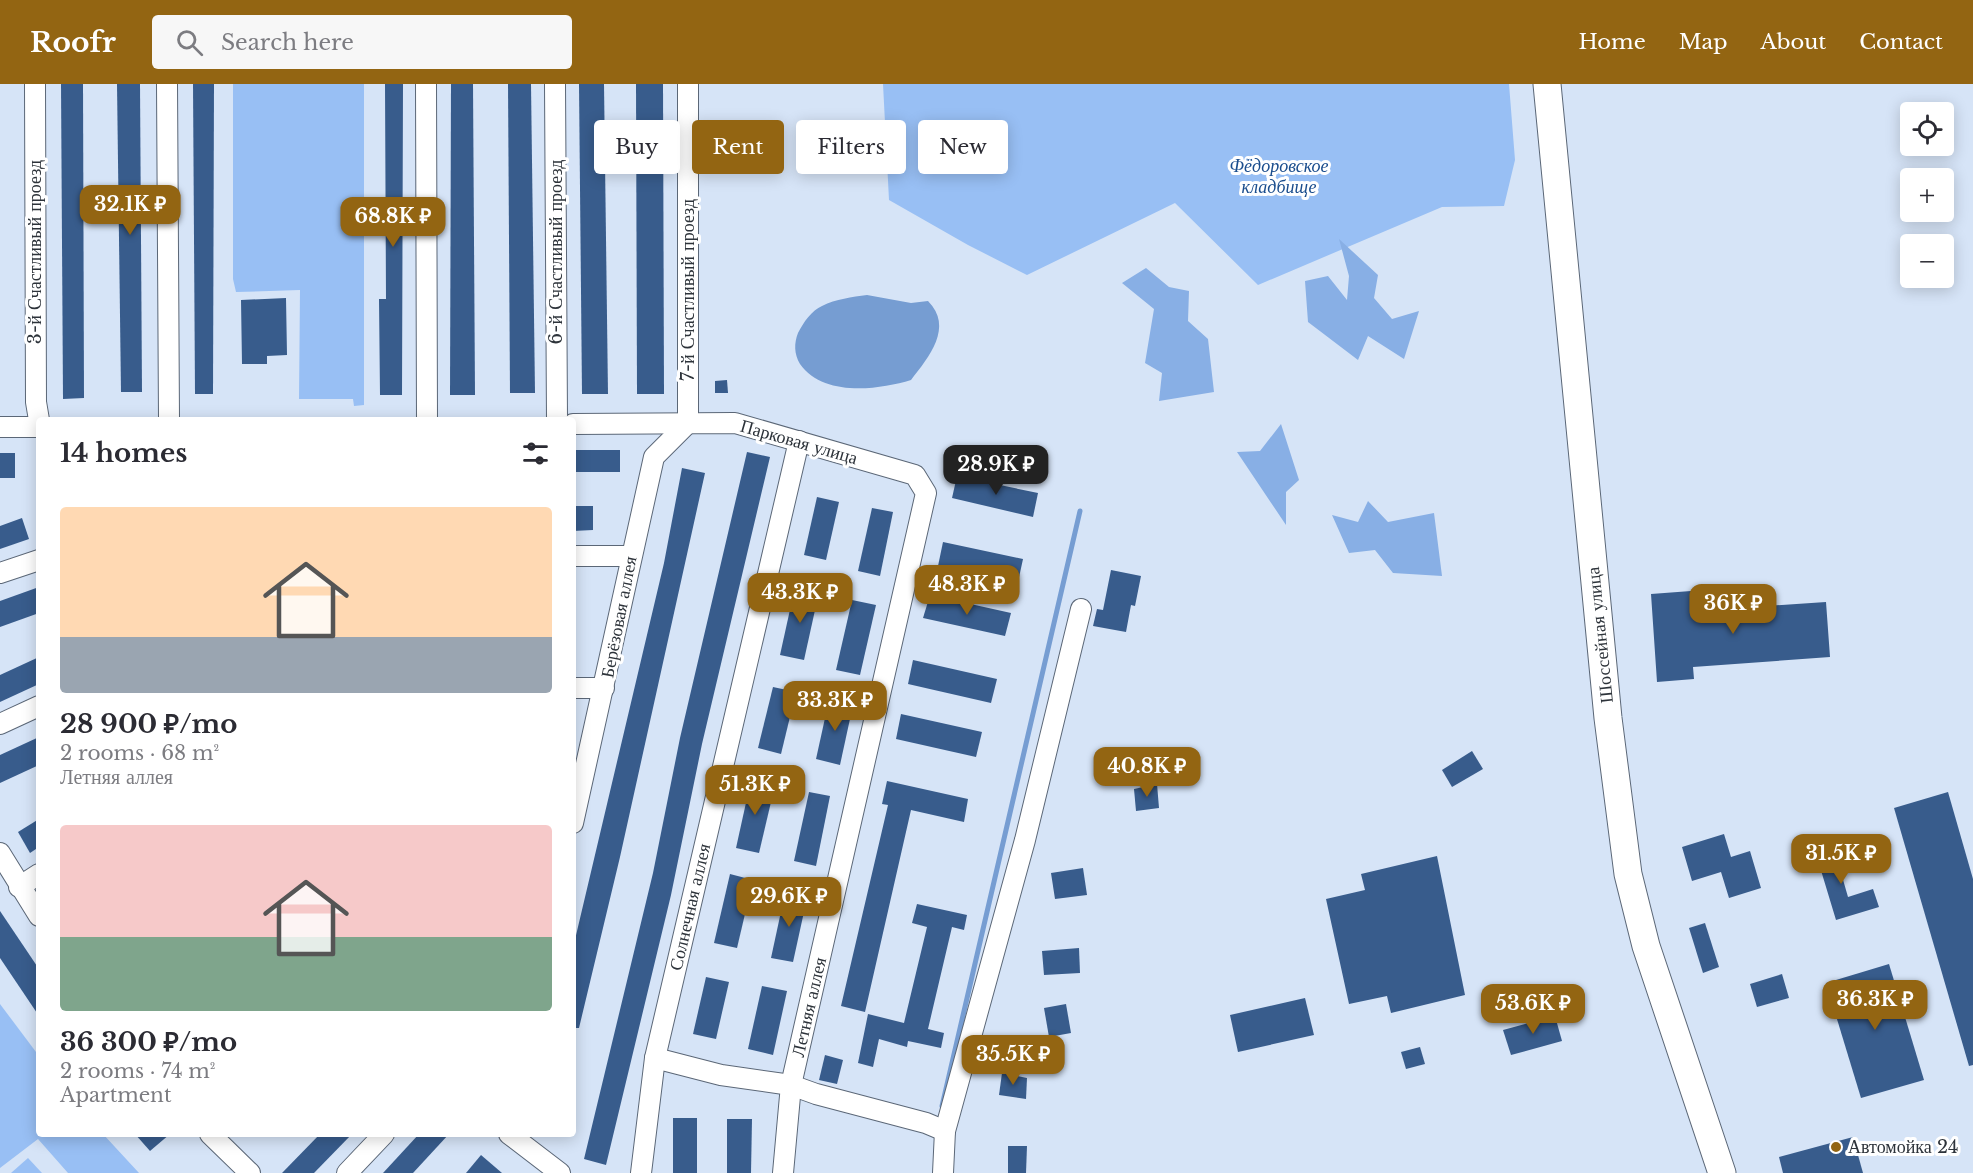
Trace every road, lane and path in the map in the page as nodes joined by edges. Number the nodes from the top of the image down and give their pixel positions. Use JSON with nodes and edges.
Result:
{"nodes":[{"id":1,"x":35,"y":84,"type":"edge"},
{"id":2,"x":167,"y":84,"type":"edge"},
{"id":3,"x":426,"y":84,"type":"edge"},
{"id":4,"x":555,"y":84,"type":"edge"},
{"id":5,"x":688,"y":84,"type":"edge"},
{"id":6,"x":1547,"y":84,"type":"edge"},
{"id":7,"x":38,"y":417,"type":"edge"},
{"id":8,"x":169,"y":417,"type":"edge"},
{"id":9,"x":427,"y":417,"type":"edge"},
{"id":10,"x":557,"y":417,"type":"edge"},
{"id":11,"x":688,"y":423,"type":"junction"},
{"id":12,"x":576,"y":424,"type":"edge"},
{"id":13,"x":0,"y":426,"type":"edge"},
{"id":14,"x":36,"y":427,"type":"edge"},
{"id":15,"x":799,"y":441,"type":"junction"},
{"id":16,"x":915,"y":475,"type":"joint"},
{"id":17,"x":576,"y":556,"type":"edge"},
{"id":18,"x":630,"y":556,"type":"junction"},
{"id":19,"x":36,"y":561,"type":"edge"},
{"id":20,"x":0,"y":573,"type":"edge"},
{"id":21,"x":1081,"y":609,"type":"dead end"},
{"id":22,"x":576,"y":688,"type":"edge"},
{"id":23,"x":604,"y":688,"type":"junction"},
{"id":24,"x":36,"y":707,"type":"edge"},
{"id":25,"x":0,"y":724,"type":"edge"},
{"id":26,"x":576,"y":810,"type":"edge"},
{"id":27,"x":0,"y":853,"type":"edge"},
{"id":28,"x":36,"y":876,"type":"edge"},
{"id":29,"x":19,"y":887,"type":"junction"},
{"id":30,"x":36,"y":912,"type":"edge"},
{"id":31,"x":655,"y":1058,"type":"junction"},
{"id":32,"x":791,"y":1085,"type":"junction"},
{"id":33,"x":945,"y":1131,"type":"junction"},
{"id":34,"x":213,"y":1137,"type":"edge"},
{"id":35,"x":381,"y":1137,"type":"edge"},
{"id":36,"x":511,"y":1137,"type":"edge"},
{"id":37,"x":534,"y":1166,"type":"edge"},
{"id":38,"x":250,"y":1173,"type":"edge"},
{"id":39,"x":347,"y":1173,"type":"edge"},
{"id":40,"x":560,"y":1173,"type":"edge"},
{"id":41,"x":641,"y":1173,"type":"edge"},
{"id":42,"x":783,"y":1173,"type":"edge"},
{"id":43,"x":943,"y":1173,"type":"edge"},
{"id":44,"x":1722,"y":1173,"type":"edge"}],
"edges":[{"from":1,"to":7,"type":"street","name":"3-й Счастливый проезд"},
{"from":2,"to":8,"type":"street"},
{"from":3,"to":9,"type":"street"},
{"from":4,"to":10,"type":"street","name":"6-й Счастливый проезд"},
{"from":5,"to":11,"type":"street","name":"7-й Счастливый проезд"},
{"from":6,"to":44,"type":"main road","name":"Шоссейная улица"},
{"from":11,"to":12,"type":"street","name":"Парковая улица"},
{"from":11,"to":15,"type":"street","name":"Парковая улица"},
{"from":11,"to":18,"type":"street","name":"Берёзовая аллея"},
{"from":13,"to":14,"type":"street"},
{"from":15,"to":16,"type":"street","name":"Парковая улица"},
{"from":15,"to":31,"type":"street","name":"Солнечная аллея"},
{"from":16,"to":32,"type":"street","name":"Летняя аллея"},
{"from":17,"to":18,"type":"street"},
{"from":18,"to":23,"type":"street","name":"Берёзовая аллея"},
{"from":19,"to":20,"type":"street"},
{"from":21,"to":33,"type":"street"},
{"from":22,"to":23,"type":"street"},
{"from":23,"to":26,"type":"street","name":"Берёзовая аллея"},
{"from":24,"to":25,"type":"street"},
{"from":27,"to":29,"type":"street"},
{"from":28,"to":29,"type":"street"},
{"from":29,"to":30,"type":"street"},
{"from":31,"to":32,"type":"street"},
{"from":31,"to":41,"type":"street","name":"Солнечная аллея"},
{"from":32,"to":33,"type":"street"},
{"from":32,"to":42,"type":"street","name":"Летняя аллея"},
{"from":33,"to":43,"type":"street"},
{"from":34,"to":38,"type":"street"},
{"from":35,"to":39,"type":"street"},
{"from":36,"to":37,"type":"street"},
{"from":37,"to":40,"type":"street"}]}
